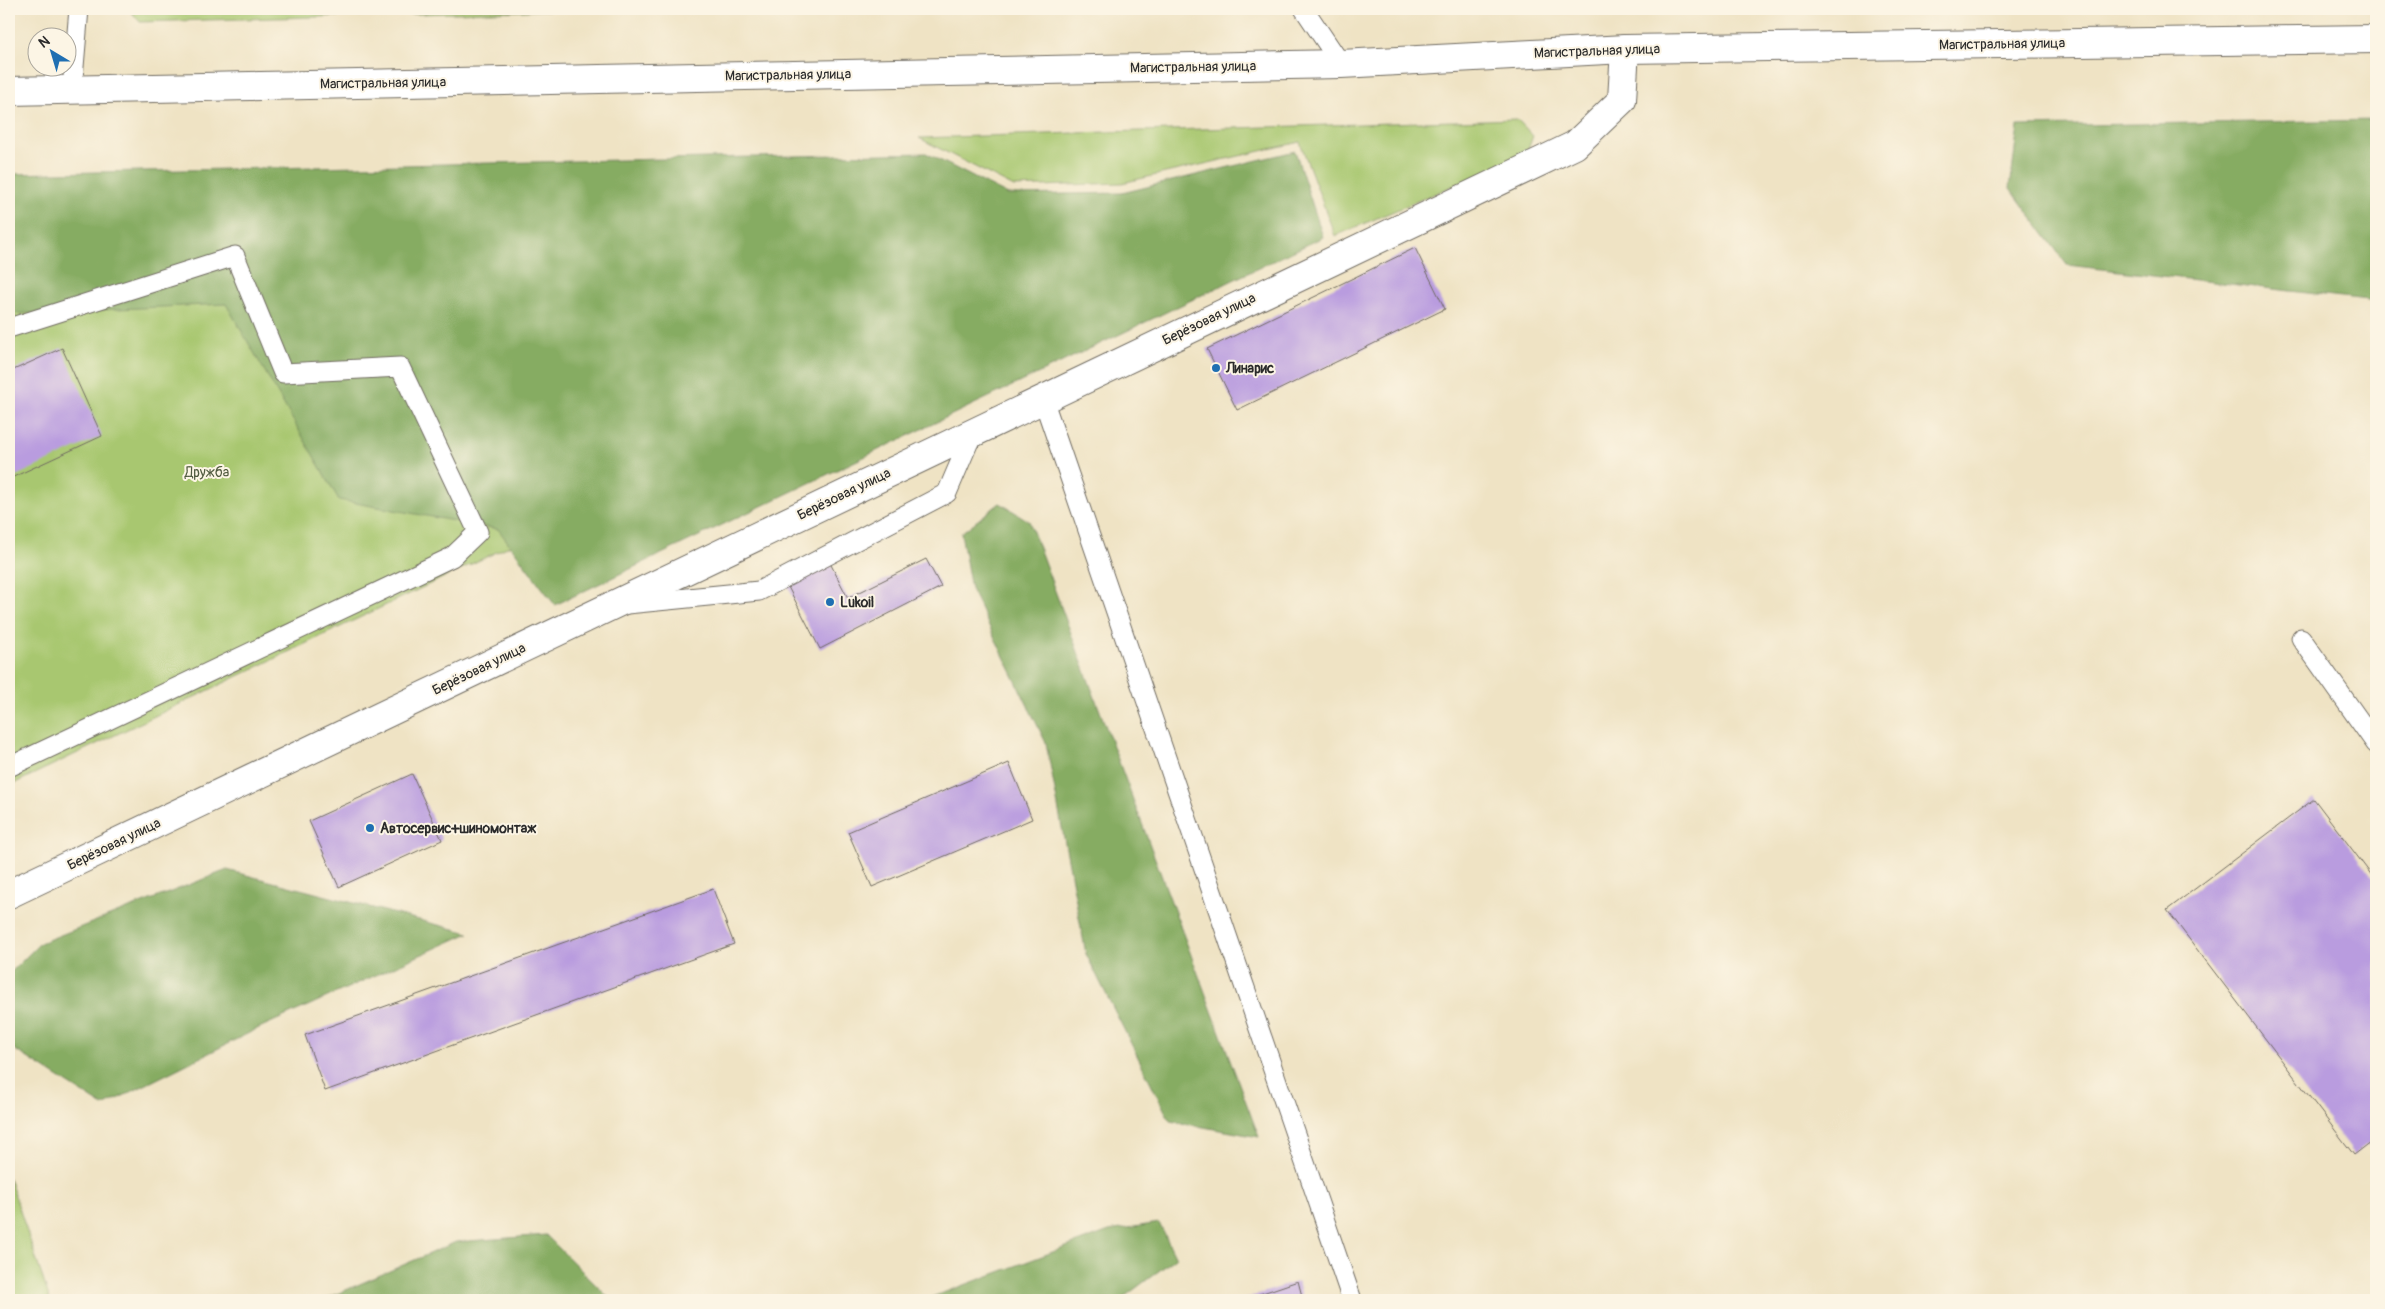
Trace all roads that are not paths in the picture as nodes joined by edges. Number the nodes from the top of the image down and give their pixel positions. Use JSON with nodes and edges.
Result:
{"nodes":[{"id":1,"x":79,"y":9,"type":"edge"},
{"id":2,"x":1304,"y":9,"type":"edge"},
{"id":3,"x":2376,"y":39,"type":"edge"},
{"id":4,"x":1625,"y":49,"type":"junction"},
{"id":5,"x":1340,"y":64,"type":"junction"},
{"id":6,"x":72,"y":90,"type":"junction"},
{"id":7,"x":9,"y":91,"type":"edge"},
{"id":8,"x":9,"y":328,"type":"edge"},
{"id":9,"x":1043,"y":399,"type":"junction"},
{"id":10,"x":973,"y":432,"type":"junction"},
{"id":11,"x":610,"y":606,"type":"junction"},
{"id":12,"x":2301,"y":638,"type":"dead end"},
{"id":13,"x":2376,"y":744,"type":"edge"},
{"id":14,"x":9,"y":767,"type":"edge"},
{"id":15,"x":9,"y":894,"type":"edge"},
{"id":16,"x":1352,"y":1300,"type":"edge"}],
"edges":[{"from":1,"to":6,"type":"lane"},
{"from":2,"to":5,"type":"lane"},
{"from":3,"to":4,"type":"main road","name":"Магистральная улица"},
{"from":4,"to":5,"type":"main road","name":"Магистральная улица"},
{"from":4,"to":9,"type":"main road","name":"Берёзовая улица"},
{"from":5,"to":6,"type":"main road","name":"Магистральная улица"},
{"from":6,"to":7,"type":"main road","name":"Магистральная улица"},
{"from":8,"to":14,"type":"lane"},
{"from":9,"to":10,"type":"main road","name":"Берёзовая улица"},
{"from":9,"to":16,"type":"lane"},
{"from":10,"to":11,"type":"main road","name":"Берёзовая улица"},
{"from":10,"to":11,"type":"lane"},
{"from":11,"to":15,"type":"main road","name":"Берёзовая улица"},
{"from":12,"to":13,"type":"lane"}]}
